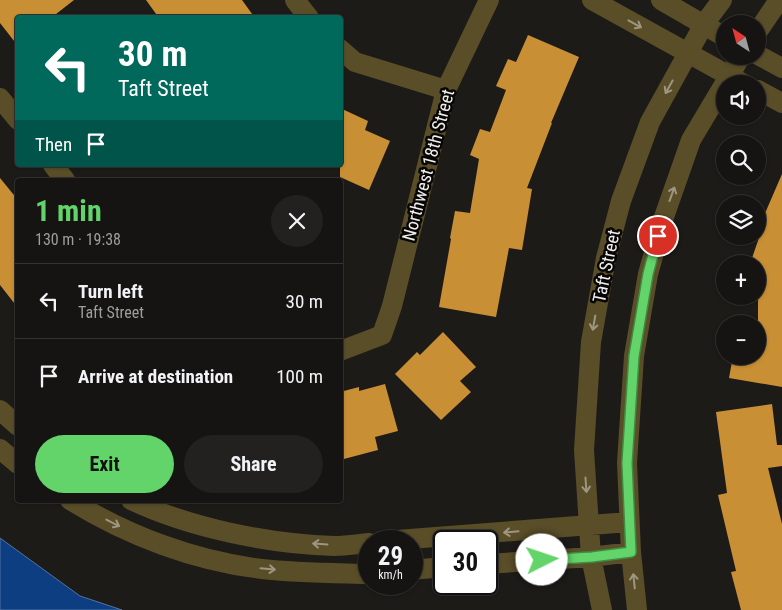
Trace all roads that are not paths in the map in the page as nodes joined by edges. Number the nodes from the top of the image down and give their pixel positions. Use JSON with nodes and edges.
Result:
{"nodes":[{"id":1,"x":295,"y":0,"type":"edge"},
{"id":2,"x":489,"y":0,"type":"edge"},
{"id":3,"x":592,"y":0,"type":"edge"},
{"id":4,"x":661,"y":0,"type":"edge"},
{"id":5,"x":722,"y":0,"type":"edge"},
{"id":6,"x":779,"y":0,"type":"edge"},
{"id":7,"x":307,"y":15,"type":"edge"},
{"id":8,"x":766,"y":19,"type":"edge"},
{"id":9,"x":704,"y":24,"type":"junction"},
{"id":10,"x":716,"y":31,"type":"edge"},
{"id":11,"x":343,"y":52,"type":"edge"},
{"id":12,"x":688,"y":53,"type":"junction"},
{"id":13,"x":766,"y":59,"type":"edge"},
{"id":14,"x":782,"y":68,"type":"edge"},
{"id":15,"x":728,"y":75,"type":"edge"},
{"id":16,"x":446,"y":90,"type":"junction"},
{"id":17,"x":766,"y":94,"type":"edge"},
{"id":18,"x":0,"y":98,"type":"edge"},
{"id":19,"x":782,"y":103,"type":"edge"},
{"id":20,"x":716,"y":107,"type":"edge"},
{"id":21,"x":15,"y":116,"type":"edge"},
{"id":22,"x":55,"y":167,"type":"edge"},
{"id":23,"x":63,"y":178,"type":"edge"},
{"id":24,"x":343,"y":350,"type":"edge"},
{"id":25,"x":0,"y":410,"type":"edge"},
{"id":26,"x":15,"y":423,"type":"edge"},
{"id":27,"x":0,"y":449,"type":"edge"},
{"id":28,"x":15,"y":462,"type":"edge"},
{"id":29,"x":75,"y":503,"type":"edge"},
{"id":30,"x":136,"y":503,"type":"edge"},
{"id":31,"x":629,"y":522,"type":"junction"},
{"id":32,"x":589,"y":525,"type":"junction"},
{"id":33,"x":423,"y":538,"type":"edge"},
{"id":34,"x":358,"y":544,"type":"edge"},
{"id":35,"x":631,"y":552,"type":"junction"},
{"id":36,"x":592,"y":557,"type":"junction"},
{"id":37,"x":498,"y":563,"type":"edge"},
{"id":38,"x":358,"y":574,"type":"edge"},
{"id":39,"x":602,"y":610,"type":"edge"},
{"id":40,"x":637,"y":610,"type":"edge"}],
"edges":[{"from":1,"to":7,"type":"street"},
{"from":2,"to":16,"type":"street","name":"Northwest 18th Street"},
{"from":3,"to":12,"type":"street","one_way":true},
{"from":4,"to":9,"type":"street"},
{"from":5,"to":9,"type":"street","name":"Taft Street"},
{"from":6,"to":8,"type":"street"},
{"from":9,"to":10,"type":"street"},
{"from":9,"to":12,"type":"street","name":"Taft Street"},
{"from":11,"to":16,"type":"street"},
{"from":12,"to":15,"type":"street"},
{"from":12,"to":32,"type":"street","name":"Taft Street","one_way":true},
{"from":13,"to":14,"type":"street"},
{"from":16,"to":24,"type":"street","name":"Northwest 18th Street"},
{"from":17,"to":19,"type":"street"},
{"from":18,"to":21,"type":"street"},
{"from":31,"to":20,"type":"street","one_way":true},
{"from":22,"to":23,"type":"street"},
{"from":25,"to":26,"type":"street"},
{"from":27,"to":28,"type":"street"},
{"from":29,"to":38,"type":"street","one_way":true},
{"from":34,"to":30,"type":"street","one_way":true},
{"from":31,"to":32,"type":"street"},
{"from":31,"to":35,"type":"street"},
{"from":32,"to":33,"type":"street","one_way":true},
{"from":32,"to":36,"type":"street","name":"Taft Street"},
{"from":35,"to":36,"type":"street"},
{"from":40,"to":35,"type":"street","one_way":true},
{"from":36,"to":37,"type":"street"},
{"from":36,"to":39,"type":"street","name":"Taft Street"}]}
